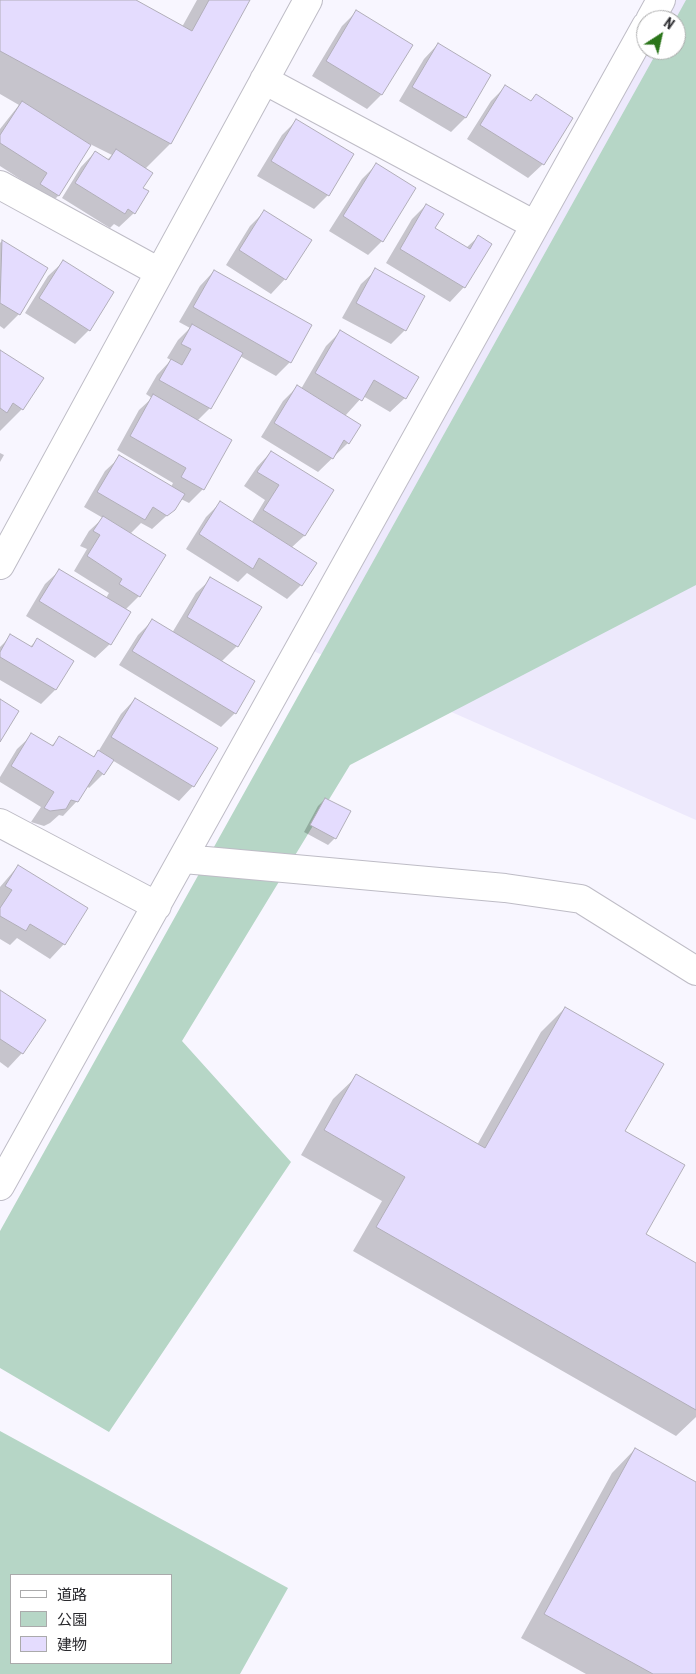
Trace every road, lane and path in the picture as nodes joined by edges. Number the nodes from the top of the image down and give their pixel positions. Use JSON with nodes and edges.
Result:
{"nodes":[{"id":1,"x":308,"y":0,"type":"edge"},
{"id":2,"x":636,"y":44,"type":"edge"},
{"id":3,"x":264,"y":80,"type":"junction"},
{"id":4,"x":0,"y":185,"type":"edge"},
{"id":5,"x":536,"y":225,"type":"junction"},
{"id":6,"x":159,"y":272,"type":"junction"},
{"id":7,"x":0,"y":565,"type":"edge"},
{"id":8,"x":0,"y":823,"type":"edge"},
{"id":9,"x":184,"y":858,"type":"junction"},
{"id":10,"x":157,"y":906,"type":"junction"},
{"id":11,"x":696,"y":971,"type":"edge"},
{"id":12,"x":0,"y":1186,"type":"edge"}],
"edges":[{"from":1,"to":3,"type":"street"},
{"from":2,"to":5,"type":"street"},
{"from":3,"to":5,"type":"street"},
{"from":3,"to":6,"type":"street"},
{"from":4,"to":6,"type":"street"},
{"from":5,"to":9,"type":"street"},
{"from":6,"to":7,"type":"street"},
{"from":8,"to":10,"type":"street"},
{"from":9,"to":10,"type":"street"},
{"from":9,"to":11,"type":"street"},
{"from":10,"to":12,"type":"street"}]}
